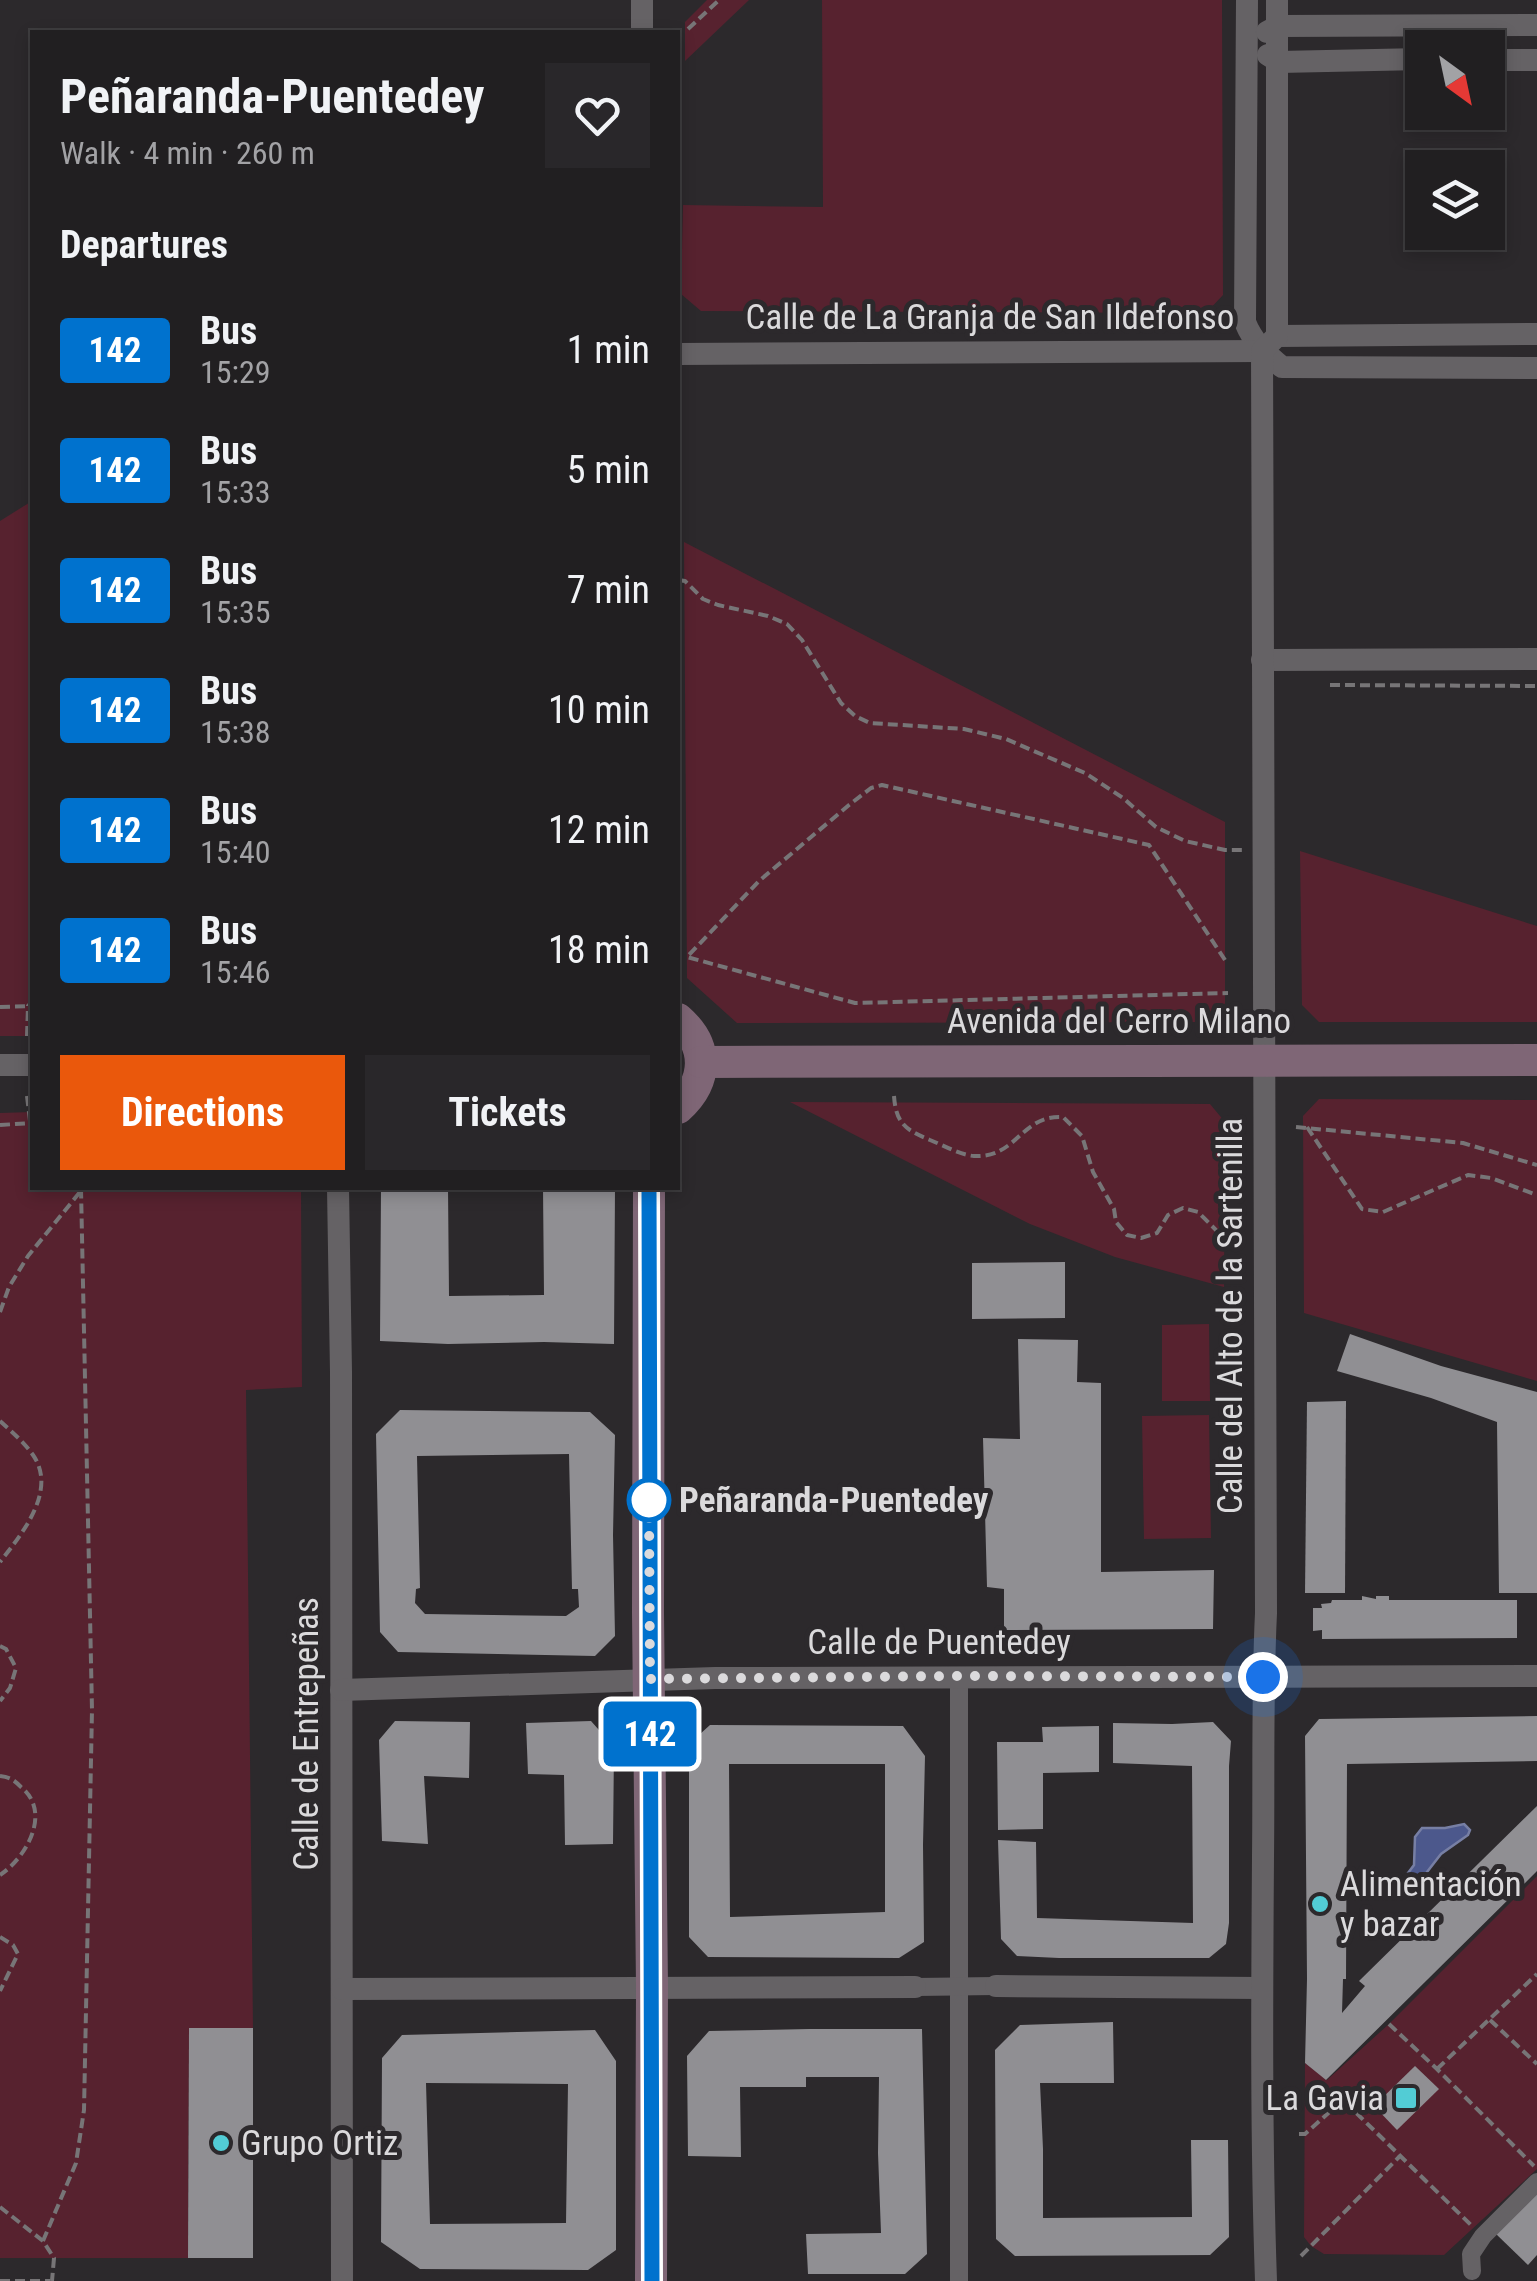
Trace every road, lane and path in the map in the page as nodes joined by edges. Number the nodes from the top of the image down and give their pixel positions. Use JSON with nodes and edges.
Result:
{"nodes":[{"id":1,"x":642,"y":0,"type":"edge"},
{"id":2,"x":719,"y":0,"type":"edge"},
{"id":3,"x":1247,"y":0,"type":"edge"},
{"id":4,"x":1278,"y":0,"type":"edge"},
{"id":5,"x":1537,"y":25,"type":"edge"},
{"id":6,"x":1278,"y":26,"type":"junction"},
{"id":7,"x":642,"y":30,"type":"edge"},
{"id":8,"x":688,"y":30,"type":"dead end"},
{"id":9,"x":1248,"y":41,"type":"junction"},
{"id":10,"x":1405,"y":60,"type":"edge"},
{"id":11,"x":1505,"y":60,"type":"edge"},
{"id":12,"x":1537,"y":60,"type":"edge"},
{"id":13,"x":1279,"y":62,"type":"junction"},
{"id":14,"x":1537,"y":334,"type":"edge"},
{"id":15,"x":1270,"y":343,"type":"junction"},
{"id":16,"x":680,"y":354,"type":"edge"},
{"id":17,"x":1537,"y":368,"type":"edge"},
{"id":18,"x":680,"y":580,"type":"edge"},
{"id":19,"x":1537,"y":659,"type":"edge"},
{"id":20,"x":1262,"y":660,"type":"junction"},
{"id":21,"x":1330,"y":685,"type":"dead end"},
{"id":22,"x":1537,"y":686,"type":"edge"},
{"id":23,"x":1264,"y":850,"type":"junction"},
{"id":24,"x":1226,"y":960,"type":"dead end"},
{"id":25,"x":1228,"y":994,"type":"dead end"},
{"id":26,"x":30,"y":1005,"type":"edge"},
{"id":27,"x":0,"y":1007,"type":"edge"},
{"id":28,"x":30,"y":1013,"type":"edge"},
{"id":29,"x":680,"y":1021,"type":"edge"},
{"id":30,"x":27,"y":1036,"type":"dead end"},
{"id":31,"x":1264,"y":1060,"type":"junction"},
{"id":32,"x":1537,"y":1060,"type":"edge"},
{"id":33,"x":701,"y":1062,"type":"junction"},
{"id":34,"x":0,"y":1065,"type":"edge"},
{"id":35,"x":30,"y":1065,"type":"edge"},
{"id":36,"x":28,"y":1096,"type":"dead end"},
{"id":37,"x":894,"y":1096,"type":"dead end"},
{"id":38,"x":680,"y":1106,"type":"edge"},
{"id":39,"x":30,"y":1113,"type":"edge"},
{"id":40,"x":30,"y":1122,"type":"edge"},
{"id":41,"x":0,"y":1125,"type":"edge"},
{"id":42,"x":1296,"y":1127,"type":"dead end"},
{"id":43,"x":1307,"y":1127,"type":"junction"},
{"id":44,"x":1537,"y":1165,"type":"edge"},
{"id":45,"x":79,"y":1190,"type":"edge"},
{"id":46,"x":81,"y":1190,"type":"edge"},
{"id":47,"x":338,"y":1190,"type":"edge"},
{"id":48,"x":649,"y":1190,"type":"edge"},
{"id":49,"x":1537,"y":1195,"type":"edge"},
{"id":50,"x":1229,"y":1239,"type":"dead end"},
{"id":51,"x":0,"y":1312,"type":"edge"},
{"id":52,"x":0,"y":1421,"type":"edge"},
{"id":53,"x":0,"y":1562,"type":"edge"},
{"id":54,"x":0,"y":1646,"type":"edge"},
{"id":55,"x":958,"y":1676,"type":"junction"},
{"id":56,"x":1537,"y":1676,"type":"edge"},
{"id":57,"x":1263,"y":1677,"type":"junction"},
{"id":58,"x":650,"y":1679,"type":"junction"},
{"id":59,"x":341,"y":1690,"type":"junction"},
{"id":60,"x":0,"y":1700,"type":"edge"},
{"id":61,"x":0,"y":1776,"type":"edge"},
{"id":62,"x":0,"y":1875,"type":"edge"},
{"id":63,"x":0,"y":1937,"type":"edge"},
{"id":64,"x":1537,"y":1974,"type":"edge"},
{"id":65,"x":652,"y":1986,"type":"junction"},
{"id":66,"x":959,"y":1986,"type":"junction"},
{"id":67,"x":996,"y":1986,"type":"joint"},
{"id":68,"x":915,"y":1987,"type":"joint"},
{"id":69,"x":342,"y":1988,"type":"junction"},
{"id":70,"x":1261,"y":1988,"type":"junction"},
{"id":71,"x":0,"y":1991,"type":"edge"},
{"id":72,"x":1490,"y":2020,"type":"junction"},
{"id":73,"x":1389,"y":2024,"type":"dead end"},
{"id":74,"x":1537,"y":2064,"type":"edge"},
{"id":75,"x":1437,"y":2069,"type":"junction"},
{"id":76,"x":1299,"y":2134,"type":"dead end"},
{"id":77,"x":1400,"y":2156,"type":"junction"},
{"id":78,"x":1537,"y":2170,"type":"edge"},
{"id":79,"x":1537,"y":2182,"type":"edge"},
{"id":80,"x":0,"y":2207,"type":"edge"},
{"id":81,"x":1483,"y":2236,"type":"junction"},
{"id":82,"x":43,"y":2241,"type":"junction"},
{"id":83,"x":1301,"y":2256,"type":"dead end"},
{"id":84,"x":1472,"y":2270,"type":"dead end"},
{"id":85,"x":0,"y":2281,"type":"edge"},
{"id":86,"x":52,"y":2281,"type":"edge"},
{"id":87,"x":342,"y":2281,"type":"edge"},
{"id":88,"x":652,"y":2281,"type":"edge"},
{"id":89,"x":959,"y":2281,"type":"edge"},
{"id":90,"x":1266,"y":2281,"type":"edge"}],
"edges":[{"from":1,"to":7,"type":"street"},
{"from":2,"to":8,"type":"path"},
{"from":3,"to":9,"type":"street","name":"Calle del Alto de la Sartenilla"},
{"from":4,"to":6,"type":"street","name":"Calle del Alto de la Sartenilla"},
{"from":5,"to":6,"type":"street"},
{"from":6,"to":9,"type":"street"},
{"from":6,"to":13,"type":"street","name":"Calle del Alto de la Sartenilla"},
{"from":9,"to":13,"type":"street"},
{"from":9,"to":15,"type":"street","name":"Calle del Alto de la Sartenilla"},
{"from":10,"to":13,"type":"street"},
{"from":11,"to":12,"type":"street"},
{"from":13,"to":15,"type":"street","name":"Calle del Alto de la Sartenilla"},
{"from":14,"to":15,"type":"street","name":"Calle de La Granja de San Ildefonso"},
{"from":15,"to":16,"type":"street","name":"Calle de La Granja de San Ildefonso"},
{"from":15,"to":17,"type":"street","name":"Calle de La Granja de San Ildefonso"},
{"from":15,"to":20,"type":"street","name":"Calle del Alto de la Sartenilla"},
{"from":18,"to":23,"type":"path"},
{"from":19,"to":20,"type":"street"},
{"from":20,"to":23,"type":"street","name":"Calle del Alto de la Sartenilla"},
{"from":21,"to":22,"type":"path"},
{"from":23,"to":31,"type":"street","name":"Calle del Alto de la Sartenilla"},
{"from":24,"to":25,"type":"path"},
{"from":26,"to":27,"type":"path"},
{"from":28,"to":30,"type":"path"},
{"from":29,"to":33,"type":"main road"},
{"from":31,"to":32,"type":"main road","name":"Avenida del Cerro Milano"},
{"from":31,"to":33,"type":"main road","name":"Avenida del Cerro Milano"},
{"from":31,"to":57,"type":"street","name":"Calle del Alto de la Sartenilla"},
{"from":33,"to":38,"type":"main road"},
{"from":34,"to":35,"type":"street"},
{"from":36,"to":39,"type":"path"},
{"from":37,"to":50,"type":"path"},
{"from":40,"to":41,"type":"path"},
{"from":42,"to":43,"type":"path"},
{"from":43,"to":44,"type":"path"},
{"from":43,"to":49,"type":"path"},
{"from":45,"to":51,"type":"path"},
{"from":46,"to":82,"type":"path"},
{"from":47,"to":59,"type":"street","name":"Calle de Entrepeñas"},
{"from":48,"to":58,"type":"main road"},
{"from":52,"to":53,"type":"path"},
{"from":54,"to":60,"type":"path"},
{"from":55,"to":57,"type":"street","name":"Calle de Puentedey"},
{"from":55,"to":58,"type":"street","name":"Calle de Puentedey"},
{"from":55,"to":66,"type":"street"},
{"from":56,"to":57,"type":"street","name":"Calle de Puentedey"},
{"from":57,"to":70,"type":"street","name":"Calle del Alto de la Sartenilla"},
{"from":58,"to":59,"type":"street","name":"Calle de Puentedey"},
{"from":58,"to":65,"type":"main road"},
{"from":59,"to":69,"type":"street","name":"Calle de Entrepeñas"},
{"from":61,"to":62,"type":"path"},
{"from":63,"to":71,"type":"path"},
{"from":64,"to":72,"type":"path"},
{"from":65,"to":68,"type":"street"},
{"from":65,"to":69,"type":"street"},
{"from":65,"to":88,"type":"main road"},
{"from":66,"to":67,"type":"street"},
{"from":66,"to":68,"type":"street"},
{"from":66,"to":89,"type":"street"},
{"from":67,"to":70,"type":"street"},
{"from":69,"to":87,"type":"street","name":"Calle de Entrepeñas"},
{"from":70,"to":90,"type":"street","name":"Calle del Alto de la Sartenilla"},
{"from":72,"to":74,"type":"path"},
{"from":72,"to":75,"type":"path"},
{"from":73,"to":75,"type":"path"},
{"from":75,"to":78,"type":"path"},
{"from":76,"to":77,"type":"path"},
{"from":77,"to":81,"type":"path"},
{"from":77,"to":83,"type":"path"},
{"from":79,"to":81,"type":"street"},
{"from":80,"to":82,"type":"path"},
{"from":81,"to":84,"type":"street"},
{"from":82,"to":86,"type":"path"},
{"from":85,"to":86,"type":"path"}]}
